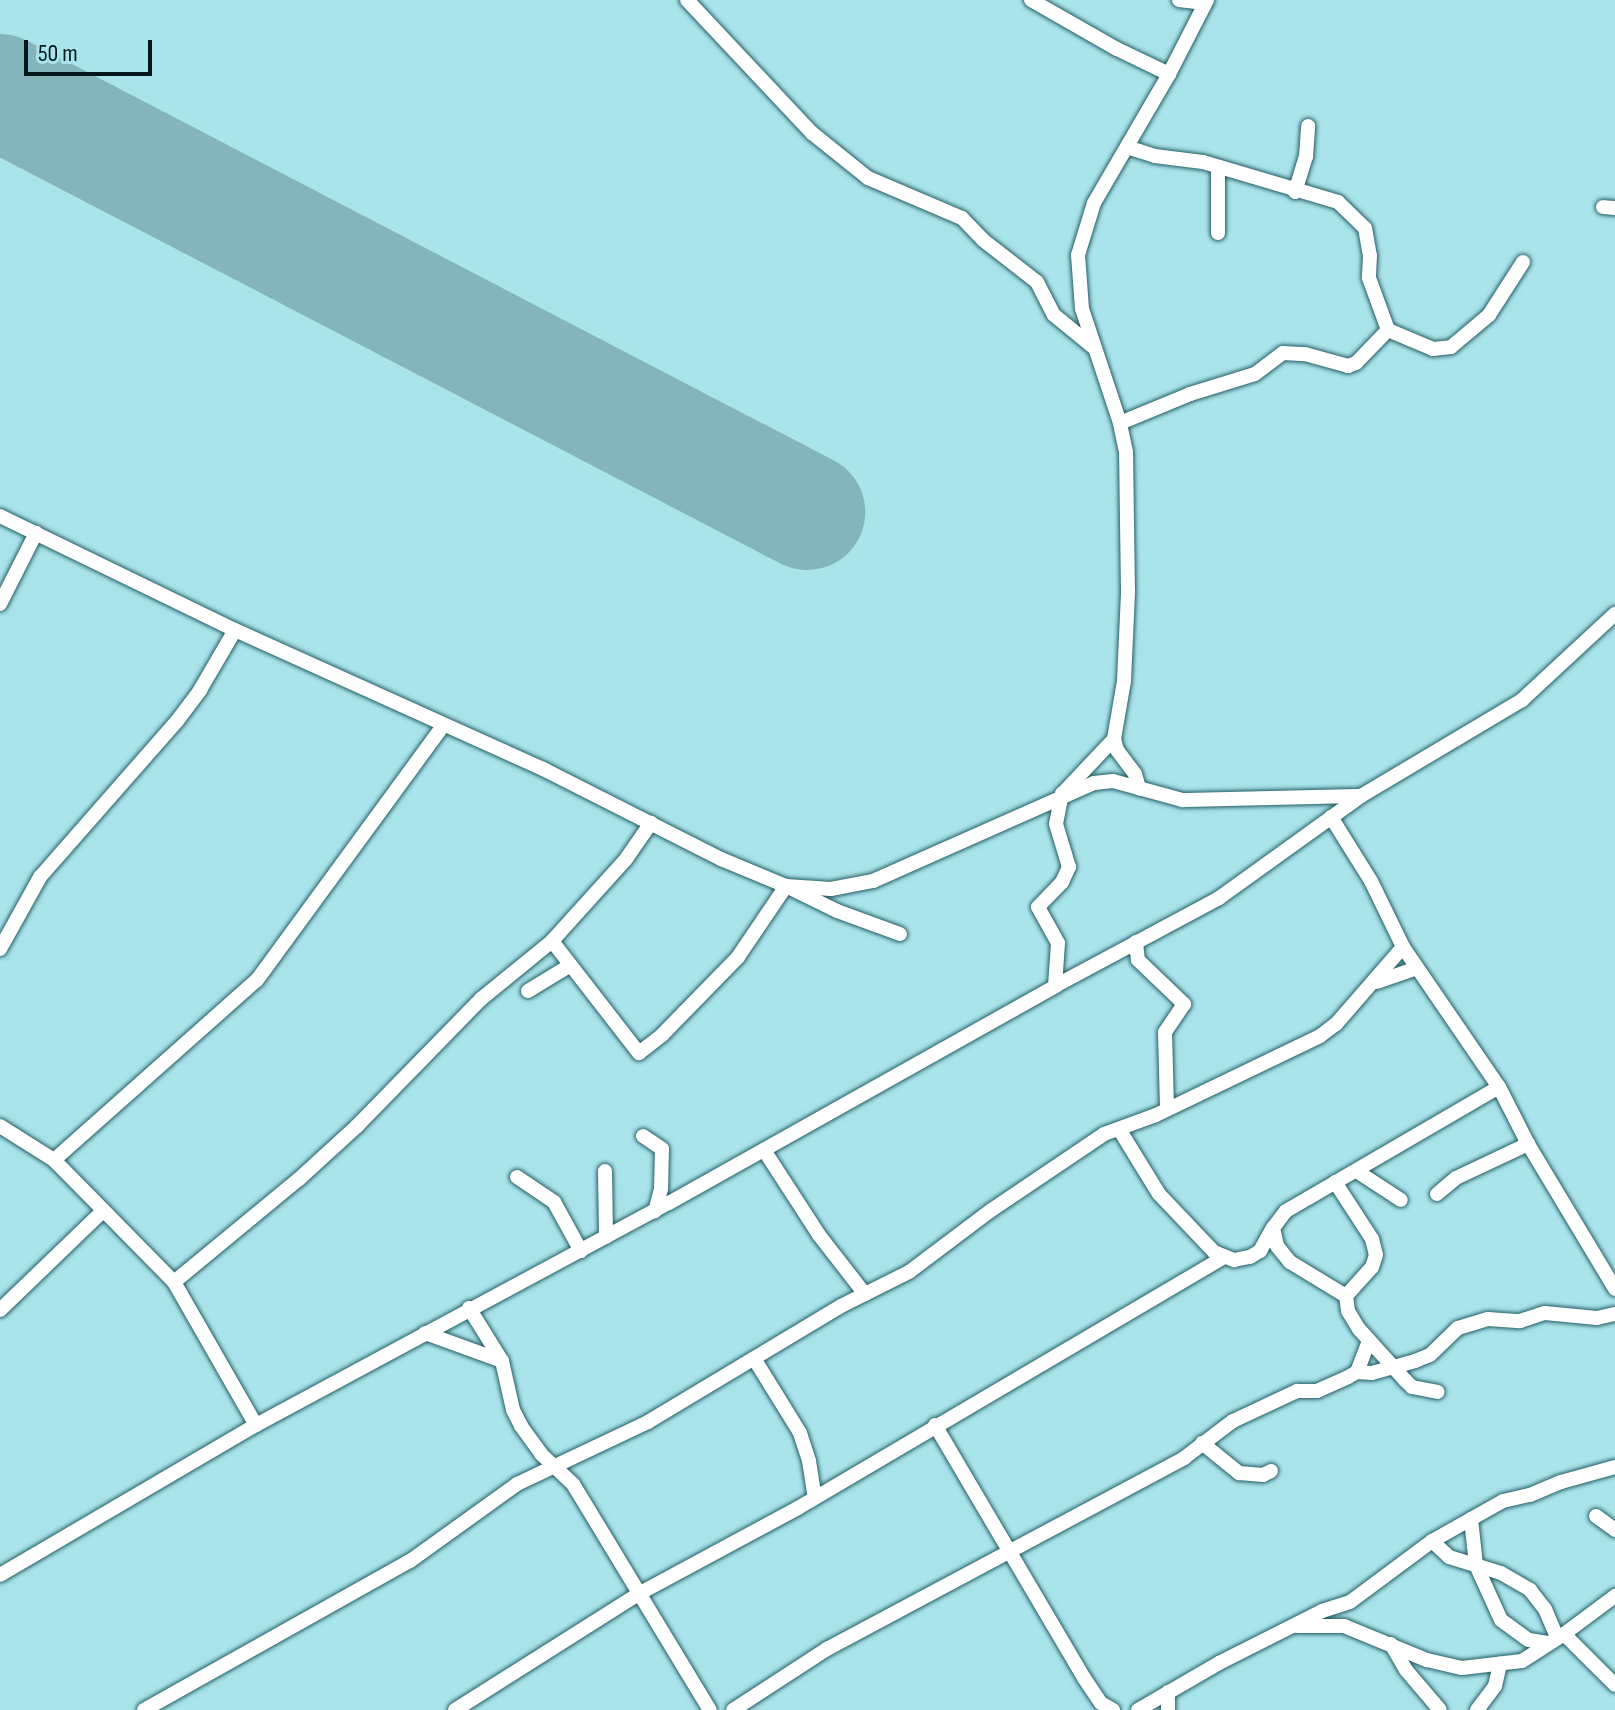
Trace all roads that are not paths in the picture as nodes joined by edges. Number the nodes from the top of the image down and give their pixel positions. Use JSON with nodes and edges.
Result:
{"nodes":[{"id":1,"x":687,"y":0,"type":"edge"},
{"id":2,"x":1031,"y":0,"type":"edge"},
{"id":3,"x":1179,"y":0,"type":"edge"},
{"id":4,"x":1206,"y":1,"type":"edge"},
{"id":5,"x":1169,"y":74,"type":"junction"},
{"id":6,"x":1308,"y":126,"type":"dead end"},
{"id":7,"x":1127,"y":147,"type":"junction"},
{"id":8,"x":1218,"y":167,"type":"junction"},
{"id":9,"x":1295,"y":192,"type":"junction"},
{"id":10,"x":1218,"y":233,"type":"dead end"},
{"id":11,"x":1523,"y":262,"type":"dead end"},
{"id":12,"x":1388,"y":330,"type":"junction"},
{"id":13,"x":1092,"y":346,"type":"junction"},
{"id":14,"x":1120,"y":423,"type":"junction"},
{"id":15,"x":0,"y":516,"type":"edge"},
{"id":16,"x":36,"y":533,"type":"junction"},
{"id":17,"x":0,"y":604,"type":"edge"},
{"id":18,"x":1615,"y":614,"type":"edge"},
{"id":19,"x":235,"y":630,"type":"junction"},
{"id":20,"x":443,"y":726,"type":"junction"},
{"id":21,"x":1114,"y":739,"type":"junction"},
{"id":22,"x":1139,"y":788,"type":"junction"},
{"id":23,"x":1062,"y":794,"type":"junction"},
{"id":24,"x":1361,"y":796,"type":"junction"},
{"id":25,"x":1331,"y":817,"type":"junction"},
{"id":26,"x":651,"y":823,"type":"junction"},
{"id":27,"x":786,"y":886,"type":"junction"},
{"id":28,"x":900,"y":934,"type":"dead end"},
{"id":29,"x":552,"y":941,"type":"junction"},
{"id":30,"x":1136,"y":942,"type":"junction"},
{"id":31,"x":1403,"y":947,"type":"junction"},
{"id":32,"x":0,"y":949,"type":"edge"},
{"id":33,"x":569,"y":966,"type":"junction"},
{"id":34,"x":1417,"y":968,"type":"junction"},
{"id":35,"x":1061,"y":983,"type":"junction"},
{"id":36,"x":1373,"y":983,"type":"junction"},
{"id":37,"x":528,"y":991,"type":"dead end"},
{"id":38,"x":1499,"y":1087,"type":"junction"},
{"id":39,"x":1167,"y":1109,"type":"junction"},
{"id":40,"x":0,"y":1126,"type":"edge"},
{"id":41,"x":1119,"y":1129,"type":"junction"},
{"id":42,"x":643,"y":1136,"type":"dead end"},
{"id":43,"x":1528,"y":1144,"type":"junction"},
{"id":44,"x":764,"y":1150,"type":"junction"},
{"id":45,"x":54,"y":1160,"type":"junction"},
{"id":46,"x":605,"y":1171,"type":"dead end"},
{"id":47,"x":1358,"y":1172,"type":"junction"},
{"id":48,"x":517,"y":1177,"type":"dead end"},
{"id":49,"x":1335,"y":1182,"type":"junction"},
{"id":50,"x":1437,"y":1194,"type":"dead end"},
{"id":51,"x":1401,"y":1200,"type":"dead end"},
{"id":52,"x":103,"y":1211,"type":"junction"},
{"id":53,"x":655,"y":1211,"type":"junction"},
{"id":54,"x":1273,"y":1228,"type":"junction"},
{"id":55,"x":606,"y":1237,"type":"junction"},
{"id":56,"x":581,"y":1251,"type":"junction"},
{"id":57,"x":1222,"y":1258,"type":"junction"},
{"id":58,"x":174,"y":1282,"type":"junction"},
{"id":59,"x":1615,"y":1289,"type":"edge"},
{"id":60,"x":865,"y":1294,"type":"junction"},
{"id":61,"x":1346,"y":1296,"type":"junction"},
{"id":62,"x":469,"y":1308,"type":"junction"},
{"id":63,"x":0,"y":1310,"type":"edge"},
{"id":64,"x":1615,"y":1314,"type":"edge"},
{"id":65,"x":425,"y":1333,"type":"junction"},
{"id":66,"x":1369,"y":1340,"type":"junction"},
{"id":67,"x":755,"y":1360,"type":"junction"},
{"id":68,"x":502,"y":1361,"type":"junction"},
{"id":69,"x":1395,"y":1366,"type":"junction"},
{"id":70,"x":1357,"y":1372,"type":"junction"},
{"id":71,"x":1438,"y":1392,"type":"dead end"},
{"id":72,"x":256,"y":1425,"type":"junction"},
{"id":73,"x":935,"y":1425,"type":"junction"},
{"id":74,"x":1202,"y":1443,"type":"junction"},
{"id":75,"x":555,"y":1465,"type":"junction"},
{"id":76,"x":1615,"y":1467,"type":"edge"},
{"id":77,"x":1271,"y":1471,"type":"dead end"},
{"id":78,"x":815,"y":1498,"type":"junction"},
{"id":79,"x":1596,"y":1516,"type":"dead end"},
{"id":80,"x":1471,"y":1519,"type":"junction"},
{"id":81,"x":1615,"y":1530,"type":"edge"},
{"id":82,"x":1432,"y":1541,"type":"junction"},
{"id":83,"x":1013,"y":1552,"type":"junction"},
{"id":84,"x":1476,"y":1565,"type":"junction"},
{"id":85,"x":0,"y":1575,"type":"edge"},
{"id":86,"x":642,"y":1592,"type":"junction"},
{"id":87,"x":1615,"y":1597,"type":"edge"},
{"id":88,"x":1295,"y":1626,"type":"junction"},
{"id":89,"x":1556,"y":1638,"type":"junction"},
{"id":90,"x":1391,"y":1644,"type":"junction"},
{"id":91,"x":1500,"y":1664,"type":"junction"},
{"id":92,"x":1614,"y":1682,"type":"edge"},
{"id":93,"x":1168,"y":1692,"type":"junction"},
{"id":94,"x":1106,"y":1708,"type":"edge"},
{"id":95,"x":144,"y":1710,"type":"edge"},
{"id":96,"x":455,"y":1710,"type":"edge"},
{"id":97,"x":710,"y":1710,"type":"edge"},
{"id":98,"x":733,"y":1710,"type":"edge"},
{"id":99,"x":1138,"y":1710,"type":"edge"},
{"id":100,"x":1168,"y":1710,"type":"edge"},
{"id":101,"x":1440,"y":1710,"type":"edge"},
{"id":102,"x":1477,"y":1710,"type":"edge"}],
"edges":[{"from":1,"to":13,"type":"street"},
{"from":2,"to":5,"type":"street"},
{"from":3,"to":4,"type":"street"},
{"from":4,"to":5,"type":"street"},
{"from":5,"to":7,"type":"street"},
{"from":6,"to":9,"type":"street"},
{"from":7,"to":8,"type":"street"},
{"from":7,"to":13,"type":"street"},
{"from":8,"to":9,"type":"street"},
{"from":8,"to":10,"type":"street"},
{"from":9,"to":12,"type":"street"},
{"from":11,"to":12,"type":"street"},
{"from":12,"to":14,"type":"street"},
{"from":13,"to":14,"type":"street"},
{"from":14,"to":21,"type":"street"},
{"from":15,"to":16,"type":"street"},
{"from":16,"to":17,"type":"street"},
{"from":16,"to":19,"type":"street"},
{"from":18,"to":24,"type":"street"},
{"from":19,"to":20,"type":"street"},
{"from":19,"to":32,"type":"street"},
{"from":20,"to":26,"type":"street"},
{"from":20,"to":45,"type":"street"},
{"from":21,"to":22,"type":"street"},
{"from":21,"to":23,"type":"street"},
{"from":22,"to":23,"type":"street"},
{"from":22,"to":24,"type":"street"},
{"from":23,"to":27,"type":"street"},
{"from":23,"to":35,"type":"street"},
{"from":24,"to":25,"type":"street"},
{"from":25,"to":30,"type":"street"},
{"from":25,"to":31,"type":"street"},
{"from":26,"to":27,"type":"street"},
{"from":26,"to":29,"type":"street"},
{"from":27,"to":28,"type":"street"},
{"from":27,"to":33,"type":"street"},
{"from":29,"to":33,"type":"street"},
{"from":29,"to":58,"type":"street"},
{"from":30,"to":35,"type":"street"},
{"from":30,"to":39,"type":"street"},
{"from":31,"to":34,"type":"street"},
{"from":31,"to":36,"type":"street"},
{"from":33,"to":37,"type":"street"},
{"from":34,"to":36,"type":"street"},
{"from":34,"to":38,"type":"street"},
{"from":35,"to":44,"type":"street"},
{"from":36,"to":39,"type":"street"},
{"from":38,"to":43,"type":"street"},
{"from":38,"to":47,"type":"street"},
{"from":39,"to":41,"type":"street"},
{"from":40,"to":45,"type":"street"},
{"from":41,"to":57,"type":"street"},
{"from":41,"to":60,"type":"street"},
{"from":42,"to":53,"type":"street"},
{"from":43,"to":50,"type":"street"},
{"from":43,"to":59,"type":"street"},
{"from":44,"to":53,"type":"street"},
{"from":44,"to":60,"type":"street"},
{"from":45,"to":52,"type":"street"},
{"from":46,"to":55,"type":"street"},
{"from":47,"to":49,"type":"street"},
{"from":47,"to":51,"type":"street"},
{"from":48,"to":56,"type":"street"},
{"from":49,"to":54,"type":"street"},
{"from":49,"to":61,"type":"street"},
{"from":52,"to":58,"type":"street"},
{"from":52,"to":63,"type":"street"},
{"from":53,"to":55,"type":"street"},
{"from":54,"to":57,"type":"street"},
{"from":54,"to":61,"type":"street"},
{"from":55,"to":56,"type":"street"},
{"from":56,"to":62,"type":"street"},
{"from":57,"to":73,"type":"street"},
{"from":58,"to":72,"type":"street"},
{"from":60,"to":67,"type":"street"},
{"from":61,"to":66,"type":"street"},
{"from":62,"to":65,"type":"street"},
{"from":62,"to":68,"type":"street"},
{"from":64,"to":69,"type":"street"},
{"from":65,"to":68,"type":"street"},
{"from":65,"to":72,"type":"street"},
{"from":66,"to":69,"type":"street"},
{"from":66,"to":70,"type":"street"},
{"from":67,"to":75,"type":"street"},
{"from":67,"to":78,"type":"street"},
{"from":68,"to":75,"type":"street"},
{"from":69,"to":70,"type":"street"},
{"from":69,"to":71,"type":"street"},
{"from":70,"to":74,"type":"street"},
{"from":72,"to":85,"type":"street"},
{"from":73,"to":78,"type":"street"},
{"from":73,"to":83,"type":"street"},
{"from":74,"to":77,"type":"street"},
{"from":74,"to":83,"type":"street"},
{"from":75,"to":86,"type":"street"},
{"from":75,"to":95,"type":"street"},
{"from":76,"to":80,"type":"street"},
{"from":78,"to":86,"type":"street"},
{"from":79,"to":81,"type":"street"},
{"from":80,"to":82,"type":"street"},
{"from":80,"to":84,"type":"street"},
{"from":82,"to":84,"type":"street"},
{"from":82,"to":88,"type":"street"},
{"from":83,"to":94,"type":"street"},
{"from":83,"to":98,"type":"street"},
{"from":84,"to":89,"type":"street"},
{"from":84,"to":89,"type":"street"},
{"from":86,"to":96,"type":"street"},
{"from":86,"to":97,"type":"street"},
{"from":87,"to":89,"type":"street"},
{"from":88,"to":90,"type":"street"},
{"from":88,"to":93,"type":"street"},
{"from":89,"to":91,"type":"street"},
{"from":89,"to":92,"type":"street"},
{"from":90,"to":91,"type":"street"},
{"from":90,"to":101,"type":"street"},
{"from":91,"to":102,"type":"street"},
{"from":93,"to":99,"type":"street"},
{"from":93,"to":100,"type":"street"}]}
